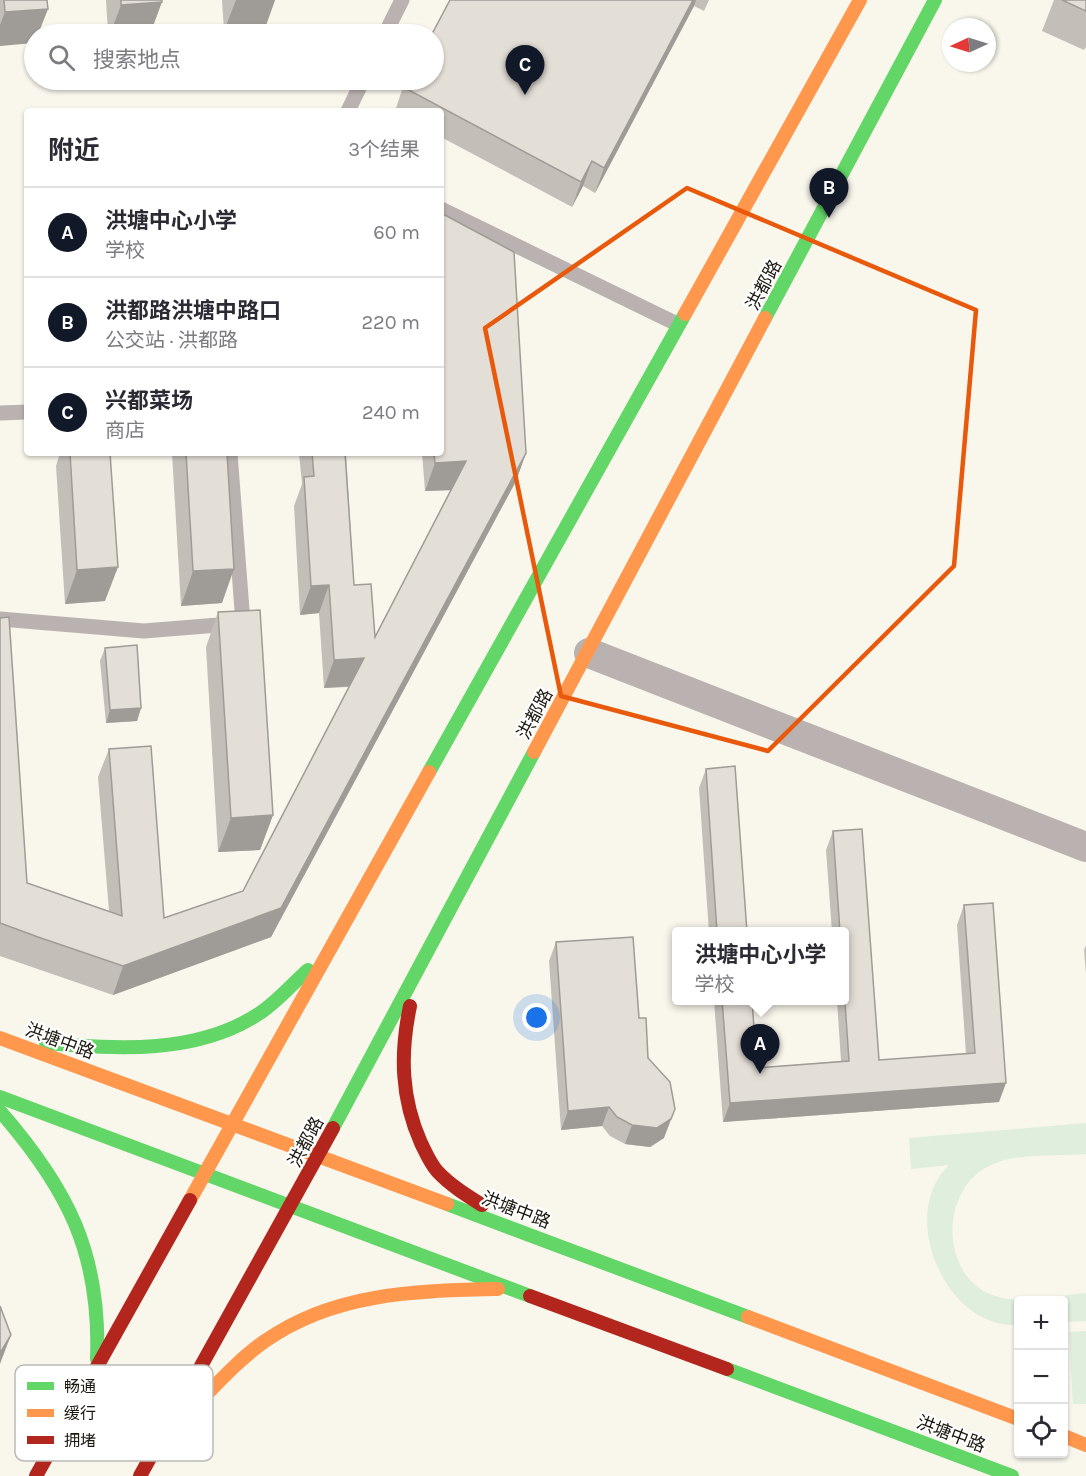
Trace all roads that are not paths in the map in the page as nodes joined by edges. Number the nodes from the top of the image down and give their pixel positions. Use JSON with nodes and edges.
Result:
{"nodes":[{"id":1,"x":402,"y":0,"type":"edge"},
{"id":2,"x":860,"y":0,"type":"edge"},
{"id":3,"x":935,"y":0,"type":"edge"},
{"id":4,"x":390,"y":24,"type":"edge"},
{"id":5,"x":358,"y":90,"type":"edge"},
{"id":6,"x":349,"y":108,"type":"edge"},
{"id":7,"x":444,"y":210,"type":"edge"},
{"id":8,"x":677,"y":324,"type":"junction"},
{"id":9,"x":24,"y":412,"type":"edge"},
{"id":10,"x":0,"y":413,"type":"edge"},
{"id":11,"x":230,"y":456,"type":"edge"},
{"id":12,"x":0,"y":619,"type":"edge"},
{"id":13,"x":589,"y":652,"type":"junction"},
{"id":14,"x":1086,"y":848,"type":"edge"},
{"id":15,"x":327,"y":952,"type":"junction"},
{"id":16,"x":419,"y":970,"type":"junction"},
{"id":17,"x":3,"y":1039,"type":"edge"},
{"id":18,"x":0,"y":1097,"type":"edge"},
{"id":19,"x":0,"y":1112,"type":"edge"},
{"id":20,"x":232,"y":1122,"type":"junction"},
{"id":21,"x":320,"y":1155,"type":"junction"},
{"id":22,"x":205,"y":1171,"type":"junction"},
{"id":23,"x":293,"y":1204,"type":"junction"},
{"id":24,"x":530,"y":1234,"type":"junction"},
{"id":25,"x":515,"y":1288,"type":"junction"},
{"id":26,"x":96,"y":1365,"type":"edge"},
{"id":27,"x":97,"y":1365,"type":"edge"},
{"id":28,"x":202,"y":1365,"type":"edge"},
{"id":29,"x":213,"y":1390,"type":"edge"},
{"id":30,"x":1014,"y":1417,"type":"edge"},
{"id":31,"x":1068,"y":1438,"type":"edge"},
{"id":32,"x":1086,"y":1445,"type":"edge"},
{"id":33,"x":44,"y":1461,"type":"edge"},
{"id":34,"x":148,"y":1461,"type":"edge"},
{"id":35,"x":36,"y":1476,"type":"edge"},
{"id":36,"x":140,"y":1476,"type":"edge"},
{"id":37,"x":1012,"y":1476,"type":"edge"}],
"edges":[{"from":1,"to":4,"type":"lane"},
{"from":2,"to":8,"type":"main road"},
{"from":3,"to":13,"type":"main road","name":"洪都路"},
{"from":5,"to":6,"type":"lane"},
{"from":7,"to":8,"type":"lane"},
{"from":8,"to":15,"type":"main road"},
{"from":9,"to":10,"type":"lane"},
{"from":11,"to":12,"type":"lane"},
{"from":13,"to":14,"type":"street"},
{"from":13,"to":16,"type":"main road","name":"洪都路"},
{"from":15,"to":17,"type":"main road"},
{"from":15,"to":20,"type":"main road"},
{"from":16,"to":21,"type":"main road","name":"洪都路"},
{"from":16,"to":24,"type":"main road"},
{"from":17,"to":20,"type":"main road","name":"洪塘中路"},
{"from":18,"to":22,"type":"main road","name":"洪塘中路"},
{"from":19,"to":26,"type":"main road"},
{"from":20,"to":21,"type":"main road","name":"洪塘中路"},
{"from":20,"to":22,"type":"main road"},
{"from":21,"to":23,"type":"main road","name":"洪都路"},
{"from":21,"to":24,"type":"main road","name":"洪塘中路"},
{"from":22,"to":23,"type":"main road","name":"洪塘中路"},
{"from":22,"to":27,"type":"main road"},
{"from":23,"to":25,"type":"main road","name":"洪塘中路"},
{"from":23,"to":28,"type":"main road","name":"洪都路"},
{"from":24,"to":30,"type":"main road","name":"洪塘中路"},
{"from":25,"to":29,"type":"main road"},
{"from":25,"to":37,"type":"main road","name":"洪塘中路"},
{"from":31,"to":32,"type":"main road"},
{"from":33,"to":35,"type":"main road"},
{"from":34,"to":36,"type":"main road","name":"洪都路"}]}
